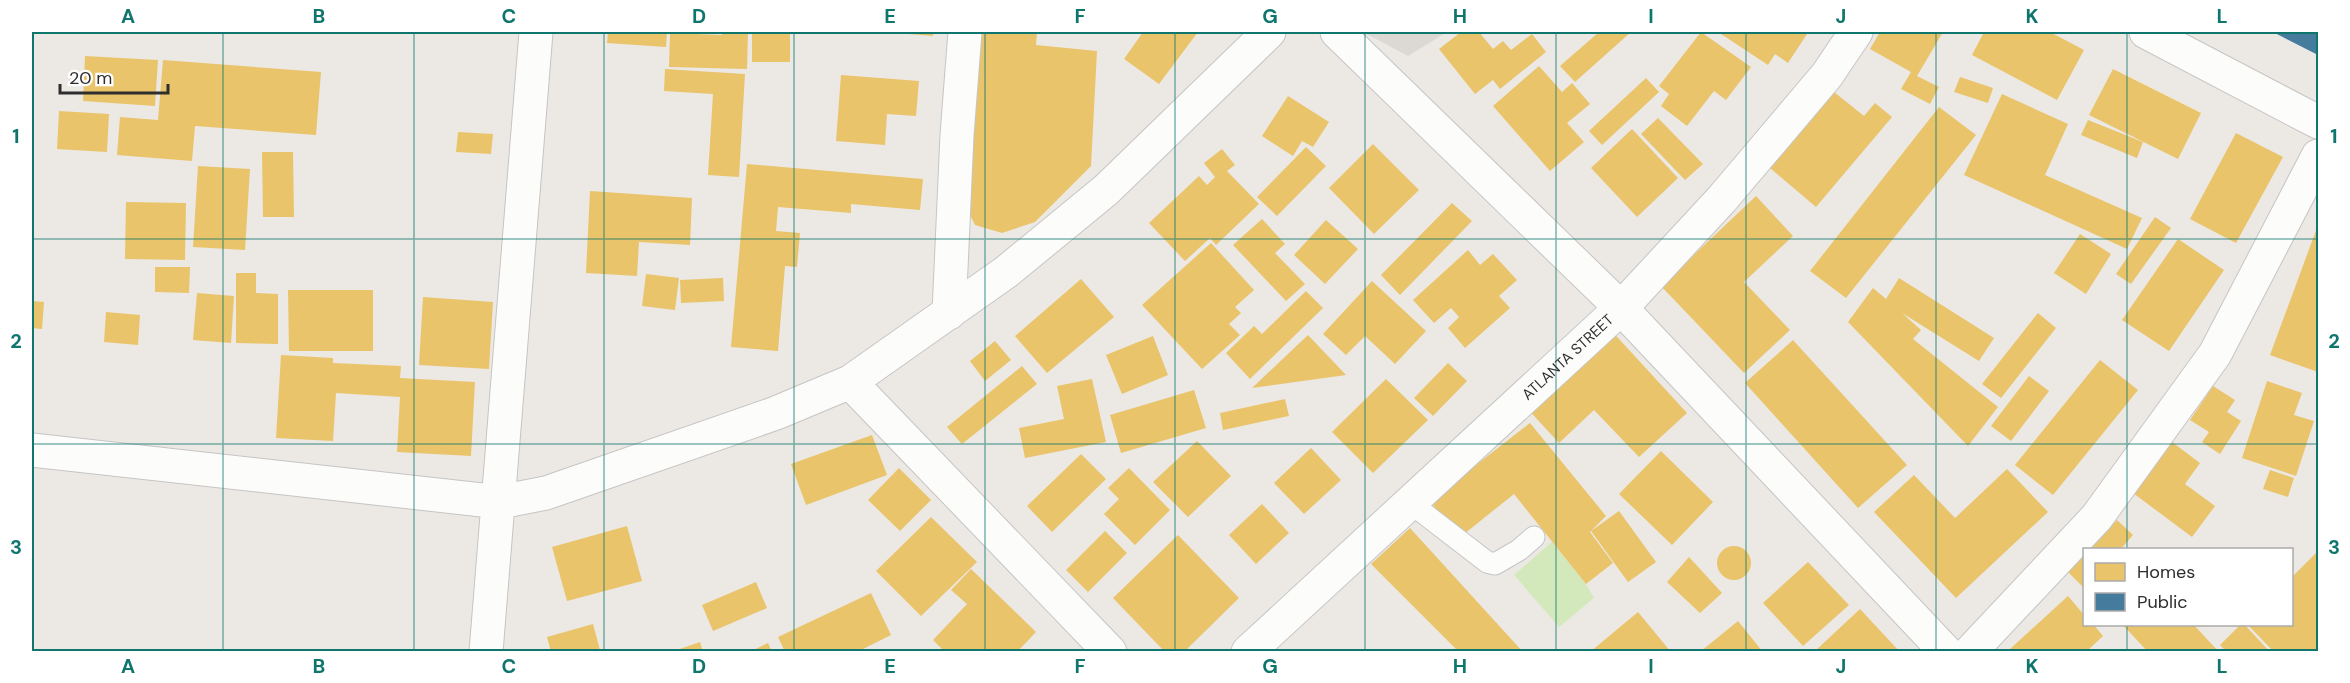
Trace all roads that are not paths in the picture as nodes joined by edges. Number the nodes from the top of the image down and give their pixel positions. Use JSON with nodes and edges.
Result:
{"nodes":[{"id":1,"x":536,"y":32,"type":"edge"},
{"id":2,"x":965,"y":32,"type":"edge"},
{"id":3,"x":1269,"y":32,"type":"edge"},
{"id":4,"x":1337,"y":32,"type":"edge"},
{"id":5,"x":1856,"y":32,"type":"edge"},
{"id":6,"x":2146,"y":32,"type":"edge"},
{"id":7,"x":2319,"y":122,"type":"edge"},
{"id":8,"x":2319,"y":156,"type":"edge"},
{"id":9,"x":1621,"y":308,"type":"junction"},
{"id":10,"x":949,"y":314,"type":"junction"},
{"id":11,"x":850,"y":381,"type":"junction"},
{"id":12,"x":32,"y":450,"type":"edge"},
{"id":13,"x":500,"y":502,"type":"junction"},
{"id":14,"x":1409,"y":502,"type":"junction"},
{"id":15,"x":1534,"y":537,"type":"dead end"},
{"id":16,"x":486,"y":651,"type":"edge"},
{"id":17,"x":1110,"y":651,"type":"edge"},
{"id":18,"x":1248,"y":651,"type":"edge"},
{"id":19,"x":1946,"y":651,"type":"edge"},
{"id":20,"x":1970,"y":651,"type":"edge"}],
"edges":[{"from":1,"to":13,"type":"street"},
{"from":2,"to":10,"type":"street"},
{"from":3,"to":10,"type":"street"},
{"from":4,"to":9,"type":"street"},
{"from":5,"to":9,"type":"street","name":"ATLANTA STREET"},
{"from":6,"to":7,"type":"street"},
{"from":8,"to":20,"type":"street"},
{"from":9,"to":14,"type":"street","name":"ATLANTA STREET"},
{"from":9,"to":19,"type":"street"},
{"from":10,"to":11,"type":"street"},
{"from":11,"to":13,"type":"street"},
{"from":11,"to":17,"type":"street"},
{"from":12,"to":13,"type":"street"},
{"from":13,"to":16,"type":"street"},
{"from":14,"to":15,"type":"lane"},
{"from":14,"to":18,"type":"street","name":"ATLANTA STREET"}]}
